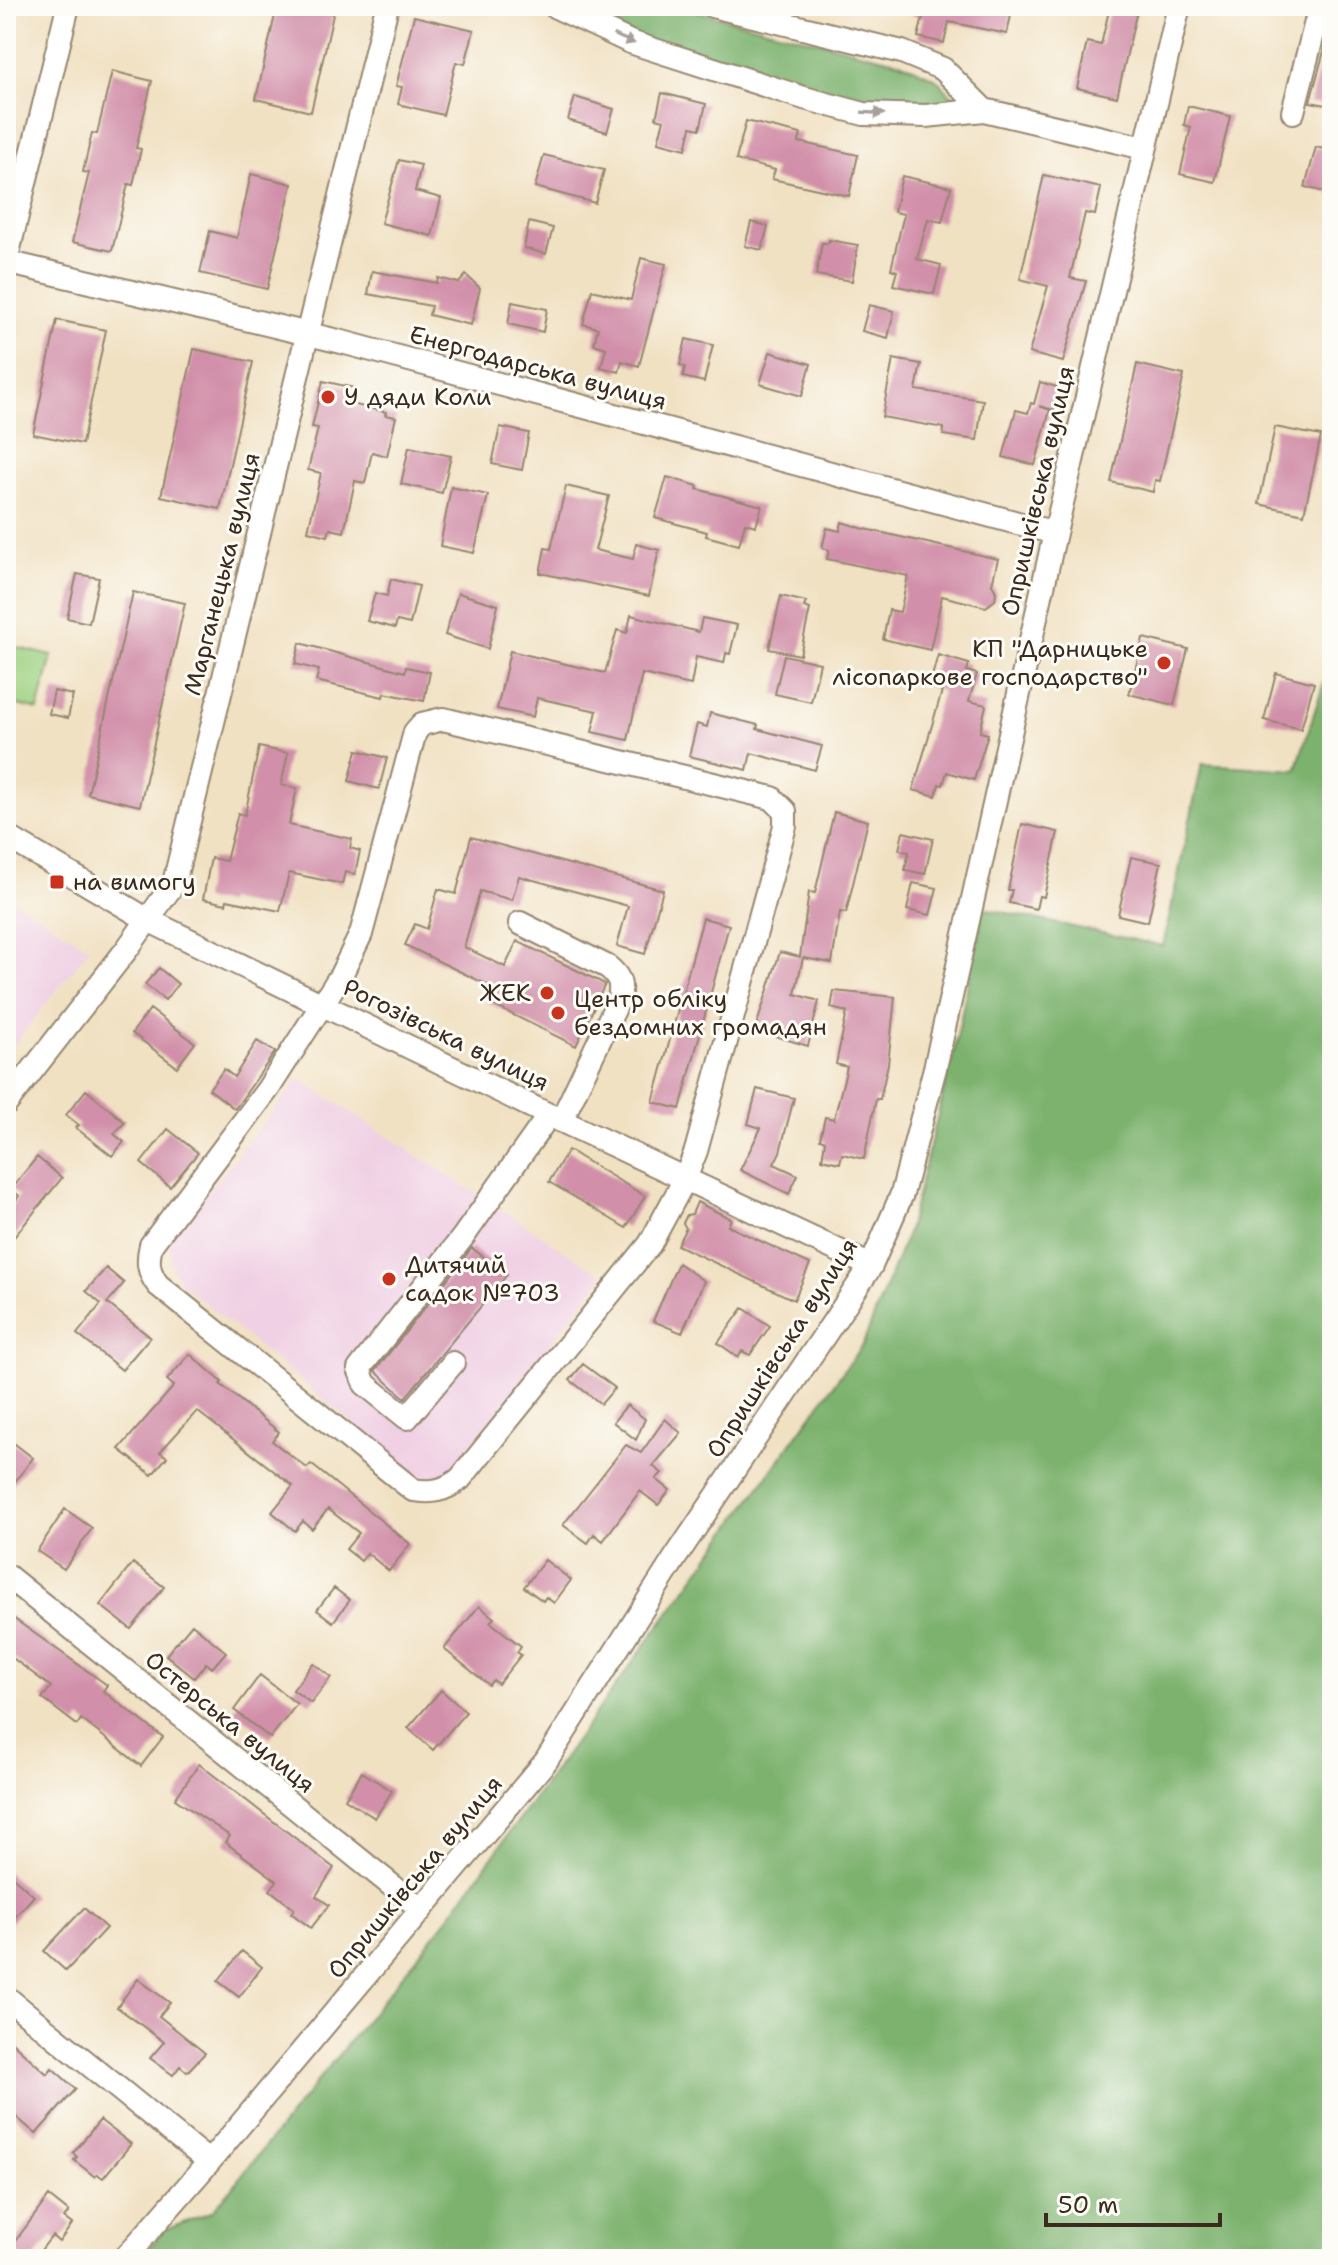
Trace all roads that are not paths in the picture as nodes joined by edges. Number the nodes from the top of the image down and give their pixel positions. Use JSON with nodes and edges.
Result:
{"nodes":[{"id":1,"x":68,"y":6,"type":"edge"},
{"id":2,"x":387,"y":6,"type":"edge"},
{"id":3,"x":554,"y":6,"type":"edge"},
{"id":4,"x":712,"y":6,"type":"edge"},
{"id":5,"x":1179,"y":6,"type":"edge"},
{"id":6,"x":1320,"y":6,"type":"edge"},
{"id":7,"x":984,"y":110,"type":"junction"},
{"id":8,"x":1293,"y":112,"type":"dead end"},
{"id":9,"x":1144,"y":148,"type":"junction"},
{"id":10,"x":6,"y":262,"type":"edge"},
{"id":11,"x":307,"y":334,"type":"junction"},
{"id":12,"x":1055,"y":533,"type":"junction"},
{"id":13,"x":6,"y":836,"type":"edge"},
{"id":14,"x":148,"y":920,"type":"junction"},
{"id":15,"x":520,"y":923,"type":"dead end"},
{"id":16,"x":324,"y":1004,"type":"junction"},
{"id":17,"x":6,"y":1104,"type":"edge"},
{"id":18,"x":555,"y":1118,"type":"junction"},
{"id":19,"x":685,"y":1179,"type":"junction"},
{"id":20,"x":871,"y":1266,"type":"junction"},
{"id":21,"x":453,"y":1363,"type":"dead end"},
{"id":22,"x":6,"y":1575,"type":"edge"},
{"id":23,"x":421,"y":1909,"type":"junction"},
{"id":24,"x":6,"y":1997,"type":"edge"},
{"id":25,"x":209,"y":2162,"type":"junction"},
{"id":26,"x":124,"y":2259,"type":"edge"}],
"edges":[{"from":1,"to":10,"type":"street"},
{"from":2,"to":11,"type":"street","name":"Марганецька вулиця"},
{"from":3,"to":7,"type":"street","one_way":true},
{"from":4,"to":7,"type":"street"},
{"from":5,"to":9,"type":"street","name":"Опришківська вулиця"},
{"from":6,"to":8,"type":"street"},
{"from":7,"to":9,"type":"street"},
{"from":9,"to":12,"type":"street","name":"Опришківська вулиця"},
{"from":10,"to":11,"type":"street","name":"Енергодарська вулиця"},
{"from":11,"to":12,"type":"street","name":"Енергодарська вулиця"},
{"from":11,"to":14,"type":"street","name":"Марганецька вулиця"},
{"from":12,"to":20,"type":"street","name":"Опришківська вулиця"},
{"from":13,"to":14,"type":"street","name":"Рогозівська вулиця"},
{"from":14,"to":16,"type":"street","name":"Рогозівська вулиця"},
{"from":14,"to":17,"type":"street","name":"Марганецька вулиця"},
{"from":15,"to":18,"type":"street"},
{"from":16,"to":18,"type":"street","name":"Рогозівська вулиця"},
{"from":16,"to":19,"type":"street"},
{"from":16,"to":19,"type":"street"},
{"from":18,"to":19,"type":"street","name":"Рогозівська вулиця"},
{"from":18,"to":21,"type":"street"},
{"from":19,"to":20,"type":"street","name":"Рогозівська вулиця"},
{"from":20,"to":23,"type":"street","name":"Опришківська вулиця"},
{"from":22,"to":23,"type":"street","name":"Остерська вулиця"},
{"from":23,"to":25,"type":"street","name":"Опришківська вулиця"},
{"from":24,"to":25,"type":"street"},
{"from":25,"to":26,"type":"street","name":"Опришківська вулиця"}]}
